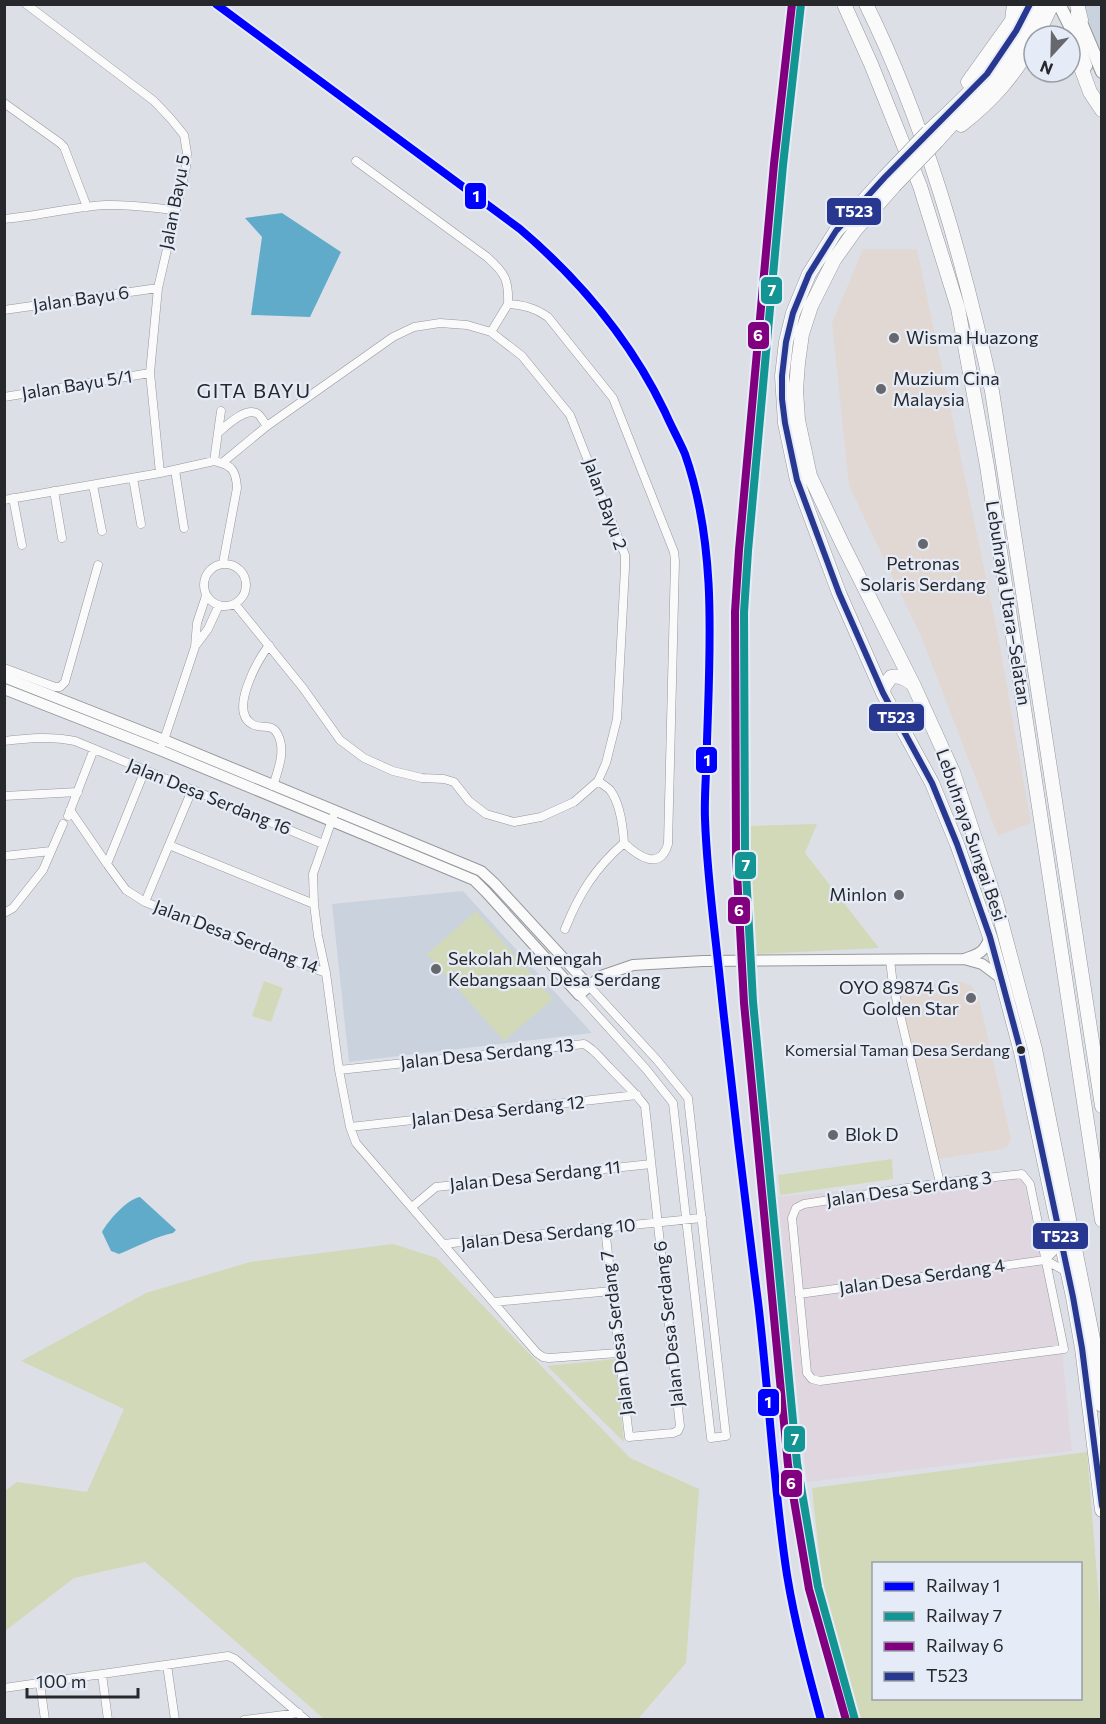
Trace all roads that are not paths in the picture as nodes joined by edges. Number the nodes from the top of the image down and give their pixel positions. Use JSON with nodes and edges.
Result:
{"nodes":[{"id":1,"x":26,"y":4,"type":"edge"},
{"id":2,"x":844,"y":4,"type":"edge"},
{"id":3,"x":866,"y":4,"type":"edge"},
{"id":4,"x":1014,"y":4,"type":"edge"},
{"id":5,"x":1020,"y":4,"type":"edge"},
{"id":6,"x":1030,"y":4,"type":"edge"},
{"id":7,"x":1042,"y":4,"type":"edge"},
{"id":8,"x":1052,"y":4,"type":"edge"},
{"id":9,"x":1059,"y":4,"type":"edge"},
{"id":10,"x":1072,"y":4,"type":"edge"},
{"id":11,"x":1077,"y":4,"type":"edge"},
{"id":12,"x":1081,"y":20,"type":"junction"},
{"id":13,"x":1012,"y":21,"type":"junction"},
{"id":14,"x":1042,"y":24,"type":"edge"},
{"id":15,"x":1022,"y":62,"type":"edge"},
{"id":16,"x":1082,"y":72,"type":"edge"},
{"id":17,"x":1101,"y":72,"type":"edge"},
{"id":18,"x":976,"y":92,"type":"junction"},
{"id":19,"x":961,"y":101,"type":"junction"},
{"id":20,"x":4,"y":103,"type":"edge"},
{"id":21,"x":1101,"y":110,"type":"edge"},
{"id":22,"x":935,"y":136,"type":"junction"},
{"id":23,"x":356,"y":161,"type":"dead end"},
{"id":24,"x":890,"y":181,"type":"junction"},
{"id":25,"x":87,"y":207,"type":"junction"},
{"id":26,"x":176,"y":210,"type":"junction"},
{"id":27,"x":4,"y":219,"type":"edge"},
{"id":28,"x":158,"y":288,"type":"junction"},
{"id":29,"x":508,"y":304,"type":"junction"},
{"id":30,"x":4,"y":310,"type":"edge"},
{"id":31,"x":490,"y":332,"type":"junction"},
{"id":32,"x":150,"y":373,"type":"junction"},
{"id":33,"x":4,"y":397,"type":"edge"},
{"id":34,"x":221,"y":411,"type":"dead end"},
{"id":35,"x":267,"y":426,"type":"junction"},
{"id":36,"x":218,"y":433,"type":"junction"},
{"id":37,"x":218,"y":462,"type":"junction"},
{"id":38,"x":175,"y":470,"type":"junction"},
{"id":39,"x":160,"y":473,"type":"junction"},
{"id":40,"x":133,"y":478,"type":"junction"},
{"id":41,"x":93,"y":485,"type":"junction"},
{"id":42,"x":54,"y":491,"type":"junction"},
{"id":43,"x":9,"y":499,"type":"edge"},
{"id":44,"x":141,"y":524,"type":"dead end"},
{"id":45,"x":184,"y":528,"type":"dead end"},
{"id":46,"x":102,"y":531,"type":"dead end"},
{"id":47,"x":62,"y":538,"type":"dead end"},
{"id":48,"x":22,"y":545,"type":"dead end"},
{"id":49,"x":223,"y":564,"type":"junction"},
{"id":50,"x":98,"y":565,"type":"dead end"},
{"id":51,"x":206,"y":596,"type":"junction"},
{"id":52,"x":235,"y":604,"type":"junction"},
{"id":53,"x":219,"y":605,"type":"junction"},
{"id":54,"x":269,"y":645,"type":"junction"},
{"id":55,"x":195,"y":647,"type":"junction"},
{"id":56,"x":4,"y":668,"type":"edge"},
{"id":57,"x":4,"y":677,"type":"edge"},
{"id":58,"x":913,"y":684,"type":"junction"},
{"id":59,"x":4,"y":689,"type":"edge"},
{"id":60,"x":883,"y":693,"type":"junction"},
{"id":61,"x":4,"y":741,"type":"edge"},
{"id":62,"x":162,"y":745,"type":"junction"},
{"id":63,"x":94,"y":749,"type":"junction"},
{"id":64,"x":145,"y":770,"type":"junction"},
{"id":65,"x":598,"y":781,"type":"junction"},
{"id":66,"x":273,"y":786,"type":"junction"},
{"id":67,"x":192,"y":790,"type":"junction"},
{"id":68,"x":78,"y":792,"type":"junction"},
{"id":69,"x":4,"y":796,"type":"edge"},
{"id":70,"x":334,"y":817,"type":"junction"},
{"id":71,"x":63,"y":824,"type":"dead end"},
{"id":72,"x":624,"y":843,"type":"junction"},
{"id":73,"x":323,"y":844,"type":"junction"},
{"id":74,"x":169,"y":845,"type":"junction"},
{"id":75,"x":51,"y":851,"type":"junction"},
{"id":76,"x":4,"y":856,"type":"edge"},
{"id":77,"x":106,"y":864,"type":"junction"},
{"id":78,"x":145,"y":902,"type":"junction"},
{"id":79,"x":314,"y":904,"type":"junction"},
{"id":80,"x":4,"y":913,"type":"edge"},
{"id":81,"x":565,"y":929,"type":"dead end"},
{"id":82,"x":990,"y":937,"type":"junction"},
{"id":83,"x":964,"y":959,"type":"junction"},
{"id":84,"x":890,"y":960,"type":"junction"},
{"id":85,"x":326,"y":973,"type":"junction"},
{"id":86,"x":1002,"y":980,"type":"junction"},
{"id":87,"x":589,"y":986,"type":"junction"},
{"id":88,"x":579,"y":995,"type":"junction"},
{"id":89,"x":339,"y":1070,"type":"junction"},
{"id":90,"x":637,"y":1095,"type":"junction"},
{"id":91,"x":645,"y":1106,"type":"joint"},
{"id":92,"x":1101,"y":1106,"type":"edge"},
{"id":93,"x":350,"y":1127,"type":"junction"},
{"id":94,"x":651,"y":1164,"type":"junction"},
{"id":95,"x":940,"y":1183,"type":"junction"},
{"id":96,"x":412,"y":1207,"type":"junction"},
{"id":97,"x":702,"y":1218,"type":"junction"},
{"id":98,"x":685,"y":1220,"type":"junction"},
{"id":99,"x":1101,"y":1220,"type":"edge"},
{"id":100,"x":656,"y":1223,"type":"junction"},
{"id":101,"x":605,"y":1228,"type":"junction"},
{"id":102,"x":1060,"y":1235,"type":"junction"},
{"id":103,"x":443,"y":1244,"type":"junction"},
{"id":104,"x":1045,"y":1260,"type":"junction"},
{"id":105,"x":1067,"y":1272,"type":"junction"},
{"id":106,"x":611,"y":1291,"type":"junction"},
{"id":107,"x":799,"y":1294,"type":"junction"},
{"id":108,"x":494,"y":1302,"type":"junction"},
{"id":109,"x":618,"y":1353,"type":"junction"},
{"id":110,"x":1101,"y":1405,"type":"edge"},
{"id":111,"x":629,"y":1437,"type":"joint"},
{"id":112,"x":1101,"y":1510,"type":"edge"},
{"id":113,"x":167,"y":1665,"type":"junction"},
{"id":114,"x":102,"y":1674,"type":"junction"},
{"id":115,"x":40,"y":1683,"type":"junction"},
{"id":116,"x":4,"y":1688,"type":"edge"},
{"id":117,"x":299,"y":1713,"type":"junction"},
{"id":118,"x":45,"y":1719,"type":"edge"},
{"id":119,"x":108,"y":1719,"type":"edge"},
{"id":120,"x":175,"y":1719,"type":"edge"},
{"id":121,"x":244,"y":1719,"type":"edge"},
{"id":122,"x":249,"y":1719,"type":"edge"},
{"id":123,"x":306,"y":1719,"type":"edge"}],
"edges":[{"from":1,"to":26,"type":"street","name":"Jalan Bayu 5"},
{"from":2,"to":99,"type":"highway","name":"Lebuhraya Utara–Selatan"},
{"from":3,"to":92,"type":"highway","name":"Lebuhraya Utara–Selatan"},
{"from":4,"to":13,"type":"highway"},
{"from":5,"to":13,"type":"highway"},
{"from":6,"to":18,"type":"highway"},
{"from":7,"to":18,"type":"highway"},
{"from":8,"to":14,"type":"highway"},
{"from":9,"to":21,"type":"main road"},
{"from":10,"to":12,"type":"main road"},
{"from":11,"to":12,"type":"highway"},
{"from":12,"to":17,"type":"main road"},
{"from":13,"to":19,"type":"highway"},
{"from":15,"to":22,"type":"highway"},
{"from":16,"to":21,"type":"highway"},
{"from":18,"to":19,"type":"highway","name":"Lebuhraya Sungai Besi"},
{"from":18,"to":22,"type":"highway","name":"Lebuhraya Sungai Besi"},
{"from":19,"to":22,"type":"highway","name":"Lebuhraya Sungai Besi"},
{"from":20,"to":25,"type":"street"},
{"from":22,"to":24,"type":"highway","name":"Lebuhraya Sungai Besi","bridge":true},
{"from":23,"to":29,"type":"street"},
{"from":24,"to":58,"type":"highway","name":"Lebuhraya Sungai Besi"},
{"from":24,"to":60,"type":"highway","name":"Lebuhraya Sungai Besi"},
{"from":25,"to":26,"type":"street"},
{"from":25,"to":27,"type":"street"},
{"from":26,"to":28,"type":"street","name":"Jalan Bayu 5"},
{"from":28,"to":30,"type":"street","name":"Jalan Bayu 6"},
{"from":28,"to":32,"type":"street","name":"Jalan Bayu 5"},
{"from":29,"to":31,"type":"street"},
{"from":29,"to":72,"type":"street"},
{"from":31,"to":35,"type":"street"},
{"from":31,"to":65,"type":"street","name":"Jalan Bayu 2"},
{"from":32,"to":33,"type":"street","name":"Jalan Bayu 5/1"},
{"from":32,"to":39,"type":"street","name":"Jalan Bayu 5"},
{"from":34,"to":36,"type":"street"},
{"from":35,"to":36,"type":"street"},
{"from":35,"to":37,"type":"street"},
{"from":36,"to":37,"type":"street"},
{"from":37,"to":38,"type":"street"},
{"from":37,"to":49,"type":"street"},
{"from":38,"to":39,"type":"street"},
{"from":38,"to":45,"type":"street"},
{"from":39,"to":40,"type":"street"},
{"from":40,"to":41,"type":"street"},
{"from":40,"to":44,"type":"street"},
{"from":41,"to":42,"type":"street"},
{"from":41,"to":46,"type":"street"},
{"from":42,"to":43,"type":"street"},
{"from":42,"to":47,"type":"street"},
{"from":43,"to":48,"type":"street"},
{"from":49,"to":51,"type":"street"},
{"from":49,"to":52,"type":"street"},
{"from":50,"to":56,"type":"street"},
{"from":51,"to":53,"type":"street"},
{"from":51,"to":55,"type":"street"},
{"from":52,"to":53,"type":"street"},
{"from":52,"to":54,"type":"street"},
{"from":53,"to":55,"type":"street"},
{"from":54,"to":65,"type":"street"},
{"from":54,"to":66,"type":"street"},
{"from":55,"to":62,"type":"street"},
{"from":57,"to":62,"type":"street"},
{"from":58,"to":60,"type":"highway"},
{"from":58,"to":110,"type":"highway","name":"Lebuhraya Sungai Besi"},
{"from":59,"to":62,"type":"street"},
{"from":60,"to":82,"type":"highway","name":"Lebuhraya Sungai Besi"},
{"from":61,"to":63,"type":"street","name":"Jalan Desa Serdang 16"},
{"from":62,"to":66,"type":"street"},
{"from":62,"to":70,"type":"street"},
{"from":63,"to":64,"type":"street","name":"Jalan Desa Serdang 16"},
{"from":63,"to":68,"type":"street"},
{"from":64,"to":67,"type":"street","name":"Jalan Desa Serdang 16"},
{"from":64,"to":77,"type":"street"},
{"from":65,"to":72,"type":"street"},
{"from":66,"to":70,"type":"street"},
{"from":67,"to":73,"type":"street","name":"Jalan Desa Serdang 16"},
{"from":67,"to":74,"type":"street"},
{"from":68,"to":69,"type":"street"},
{"from":68,"to":77,"type":"street","name":"Jalan Desa Serdang 14"},
{"from":70,"to":73,"type":"street"},
{"from":70,"to":87,"type":"street"},
{"from":70,"to":88,"type":"street"},
{"from":71,"to":75,"type":"street"},
{"from":72,"to":81,"type":"street"},
{"from":73,"to":79,"type":"street"},
{"from":74,"to":78,"type":"street"},
{"from":74,"to":79,"type":"street"},
{"from":75,"to":76,"type":"street"},
{"from":75,"to":80,"type":"street"},
{"from":77,"to":78,"type":"street","name":"Jalan Desa Serdang 14"},
{"from":78,"to":85,"type":"street","name":"Jalan Desa Serdang 14"},
{"from":79,"to":85,"type":"street"},
{"from":82,"to":83,"type":"street"},
{"from":82,"to":86,"type":"highway","name":"Lebuhraya Sungai Besi"},
{"from":83,"to":84,"type":"street"},
{"from":83,"to":86,"type":"street"},
{"from":84,"to":87,"type":"street"},
{"from":84,"to":95,"type":"street"},
{"from":85,"to":89,"type":"street"},
{"from":86,"to":102,"type":"highway","name":"Lebuhraya Sungai Besi"},
{"from":87,"to":88,"type":"street"},
{"from":87,"to":97,"type":"street"},
{"from":88,"to":98,"type":"street"},
{"from":89,"to":90,"type":"street","name":"Jalan Desa Serdang 13"},
{"from":89,"to":93,"type":"street"},
{"from":90,"to":91,"type":"street","name":"Jalan Desa Serdang 13"},
{"from":90,"to":93,"type":"street","name":"Jalan Desa Serdang 12"},
{"from":91,"to":94,"type":"street","name":"Jalan Desa Serdang 6"},
{"from":93,"to":96,"type":"street"},
{"from":94,"to":96,"type":"street","name":"Jalan Desa Serdang 11"},
{"from":94,"to":100,"type":"street","name":"Jalan Desa Serdang 6"},
{"from":95,"to":104,"type":"street","name":"Jalan Desa Serdang 3"},
{"from":95,"to":107,"type":"street","name":"Jalan Desa Serdang 3"},
{"from":96,"to":103,"type":"street"},
{"from":97,"to":98,"type":"street","name":"Jalan Desa Serdang 10"},
{"from":97,"to":98,"type":"street"},
{"from":98,"to":100,"type":"street","name":"Jalan Desa Serdang 10"},
{"from":100,"to":101,"type":"street","name":"Jalan Desa Serdang 10"},
{"from":100,"to":111,"type":"street","name":"Jalan Desa Serdang 6"},
{"from":101,"to":103,"type":"street","name":"Jalan Desa Serdang 10"},
{"from":101,"to":106,"type":"street","name":"Jalan Desa Serdang 7"},
{"from":102,"to":104,"type":"street"},
{"from":102,"to":105,"type":"highway","name":"Lebuhraya Sungai Besi"},
{"from":103,"to":108,"type":"street"},
{"from":104,"to":105,"type":"street"},
{"from":104,"to":107,"type":"street","name":"Jalan Desa Serdang 4"},
{"from":104,"to":107,"type":"street"},
{"from":105,"to":112,"type":"highway","name":"Lebuhraya Sungai Besi"},
{"from":106,"to":108,"type":"street"},
{"from":106,"to":109,"type":"street","name":"Jalan Desa Serdang 7"},
{"from":108,"to":109,"type":"street"},
{"from":109,"to":111,"type":"street","name":"Jalan Desa Serdang 7"},
{"from":113,"to":114,"type":"street"},
{"from":113,"to":117,"type":"street"},
{"from":113,"to":120,"type":"street"},
{"from":114,"to":115,"type":"street"},
{"from":114,"to":119,"type":"street"},
{"from":115,"to":116,"type":"street"},
{"from":115,"to":118,"type":"street"},
{"from":117,"to":122,"type":"street"},
{"from":117,"to":123,"type":"street"},
{"from":121,"to":122,"type":"street"}]}
